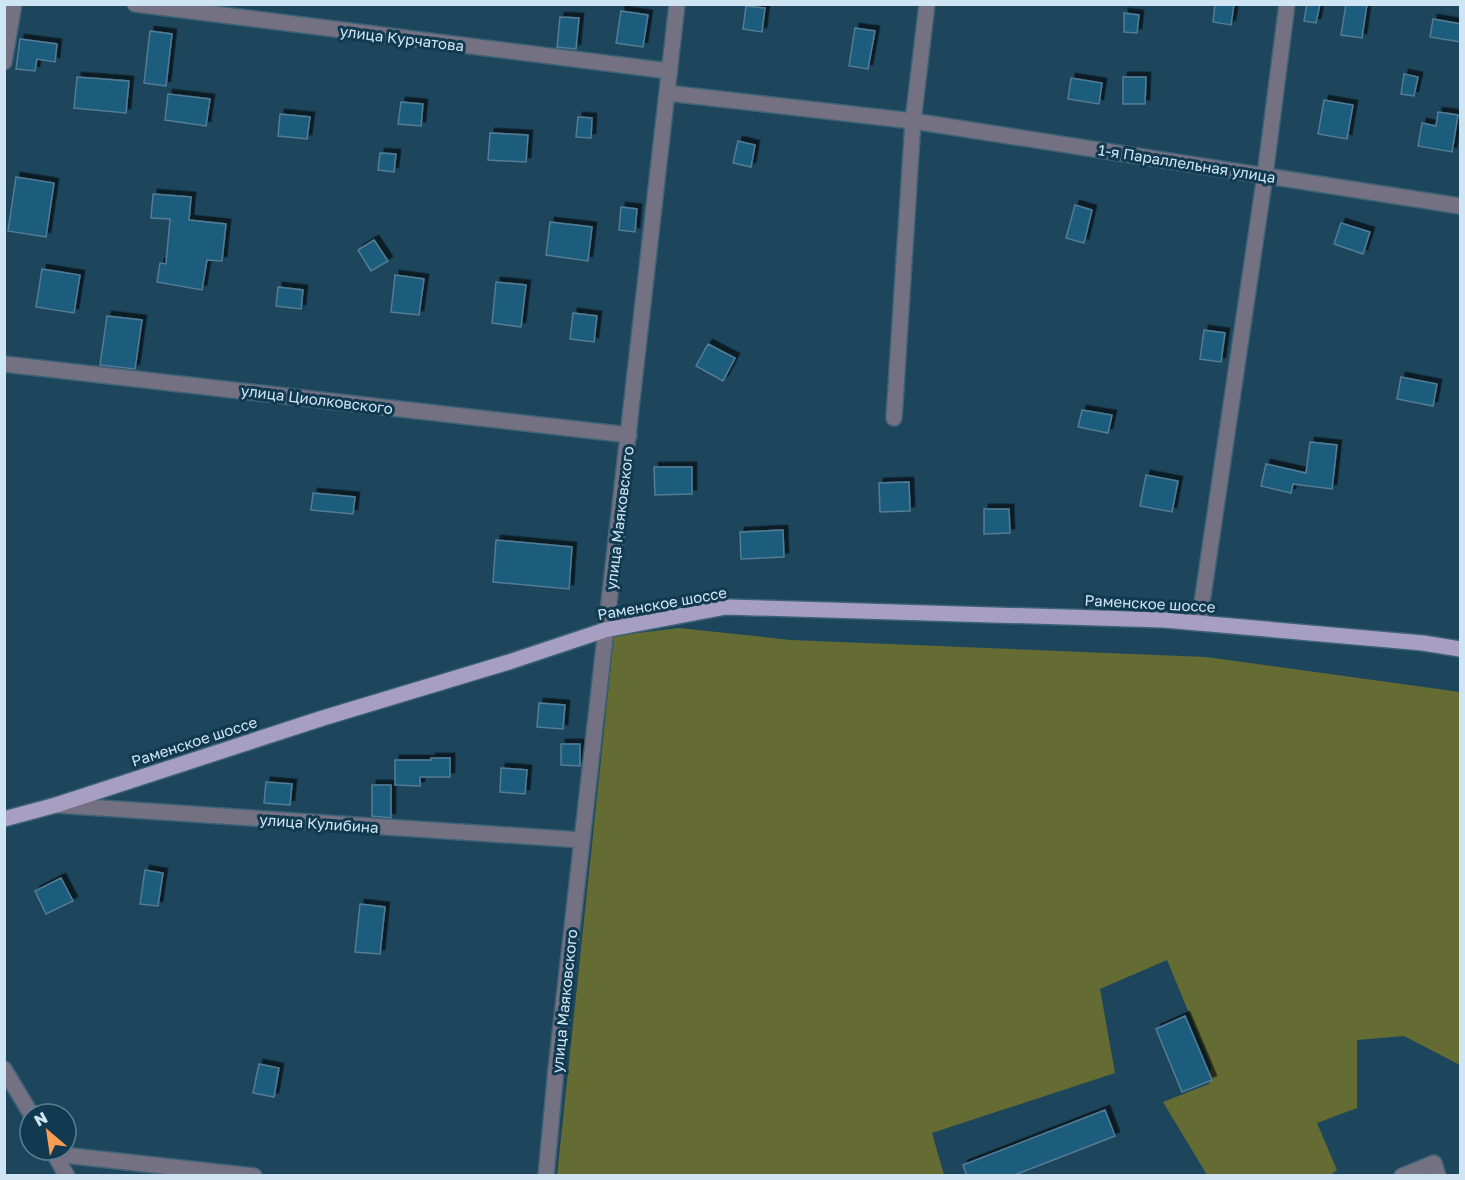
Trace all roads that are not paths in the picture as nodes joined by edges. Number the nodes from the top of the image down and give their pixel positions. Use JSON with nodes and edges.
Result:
{"nodes":[{"id":1,"x":14,"y":4,"type":"edge"},
{"id":2,"x":135,"y":4,"type":"edge"},
{"id":3,"x":676,"y":4,"type":"edge"},
{"id":4,"x":927,"y":4,"type":"edge"},
{"id":5,"x":1287,"y":4,"type":"edge"},
{"id":6,"x":4,"y":62,"type":"edge"},
{"id":7,"x":669,"y":70,"type":"junction"},
{"id":8,"x":667,"y":93,"type":"junction"},
{"id":9,"x":913,"y":121,"type":"junction"},
{"id":10,"x":1265,"y":175,"type":"junction"},
{"id":11,"x":1461,"y":206,"type":"edge"},
{"id":12,"x":4,"y":364,"type":"edge"},
{"id":13,"x":894,"y":418,"type":"dead end"},
{"id":14,"x":629,"y":435,"type":"junction"},
{"id":15,"x":1199,"y":622,"type":"junction"},
{"id":16,"x":605,"y":630,"type":"junction"},
{"id":17,"x":1461,"y":649,"type":"edge"},
{"id":18,"x":56,"y":805,"type":"junction"},
{"id":19,"x":4,"y":819,"type":"edge"},
{"id":20,"x":582,"y":840,"type":"junction"},
{"id":21,"x":4,"y":1069,"type":"edge"},
{"id":22,"x":24,"y":1102,"type":"edge"},
{"id":23,"x":78,"y":1155,"type":"edge"},
{"id":24,"x":59,"y":1162,"type":"edge"},
{"id":25,"x":67,"y":1176,"type":"edge"},
{"id":26,"x":254,"y":1176,"type":"edge"},
{"id":27,"x":546,"y":1176,"type":"edge"},
{"id":28,"x":1402,"y":1176,"type":"edge"},
{"id":29,"x":1438,"y":1176,"type":"edge"}],
"edges":[{"from":1,"to":6,"type":"street"},
{"from":2,"to":7,"type":"street","name":"улица Курчатова"},
{"from":3,"to":7,"type":"street","name":"улица Маяковского"},
{"from":4,"to":9,"type":"street"},
{"from":5,"to":10,"type":"street"},
{"from":7,"to":8,"type":"street","name":"улица Маяковского"},
{"from":8,"to":9,"type":"street"},
{"from":8,"to":14,"type":"street","name":"улица Маяковского"},
{"from":9,"to":10,"type":"street","name":"1-я Параллельная улица"},
{"from":9,"to":13,"type":"street"},
{"from":10,"to":11,"type":"street","name":"1-я Параллельная улица"},
{"from":10,"to":15,"type":"street"},
{"from":12,"to":14,"type":"street","name":"улица Циолковского"},
{"from":14,"to":16,"type":"street","name":"улица Маяковского"},
{"from":15,"to":16,"type":"main road","name":"Раменское шоссе"},
{"from":15,"to":17,"type":"main road","name":"Раменское шоссе"},
{"from":16,"to":18,"type":"main road","name":"Раменское шоссе"},
{"from":16,"to":20,"type":"street","name":"улица Маяковского"},
{"from":18,"to":19,"type":"main road","name":"Раменское шоссе"},
{"from":18,"to":20,"type":"street","name":"улица Кулибина"},
{"from":20,"to":27,"type":"street","name":"улица Маяковского"},
{"from":21,"to":22,"type":"street"},
{"from":23,"to":26,"type":"street"},
{"from":24,"to":25,"type":"street"},
{"from":28,"to":29,"type":"street"}]}
